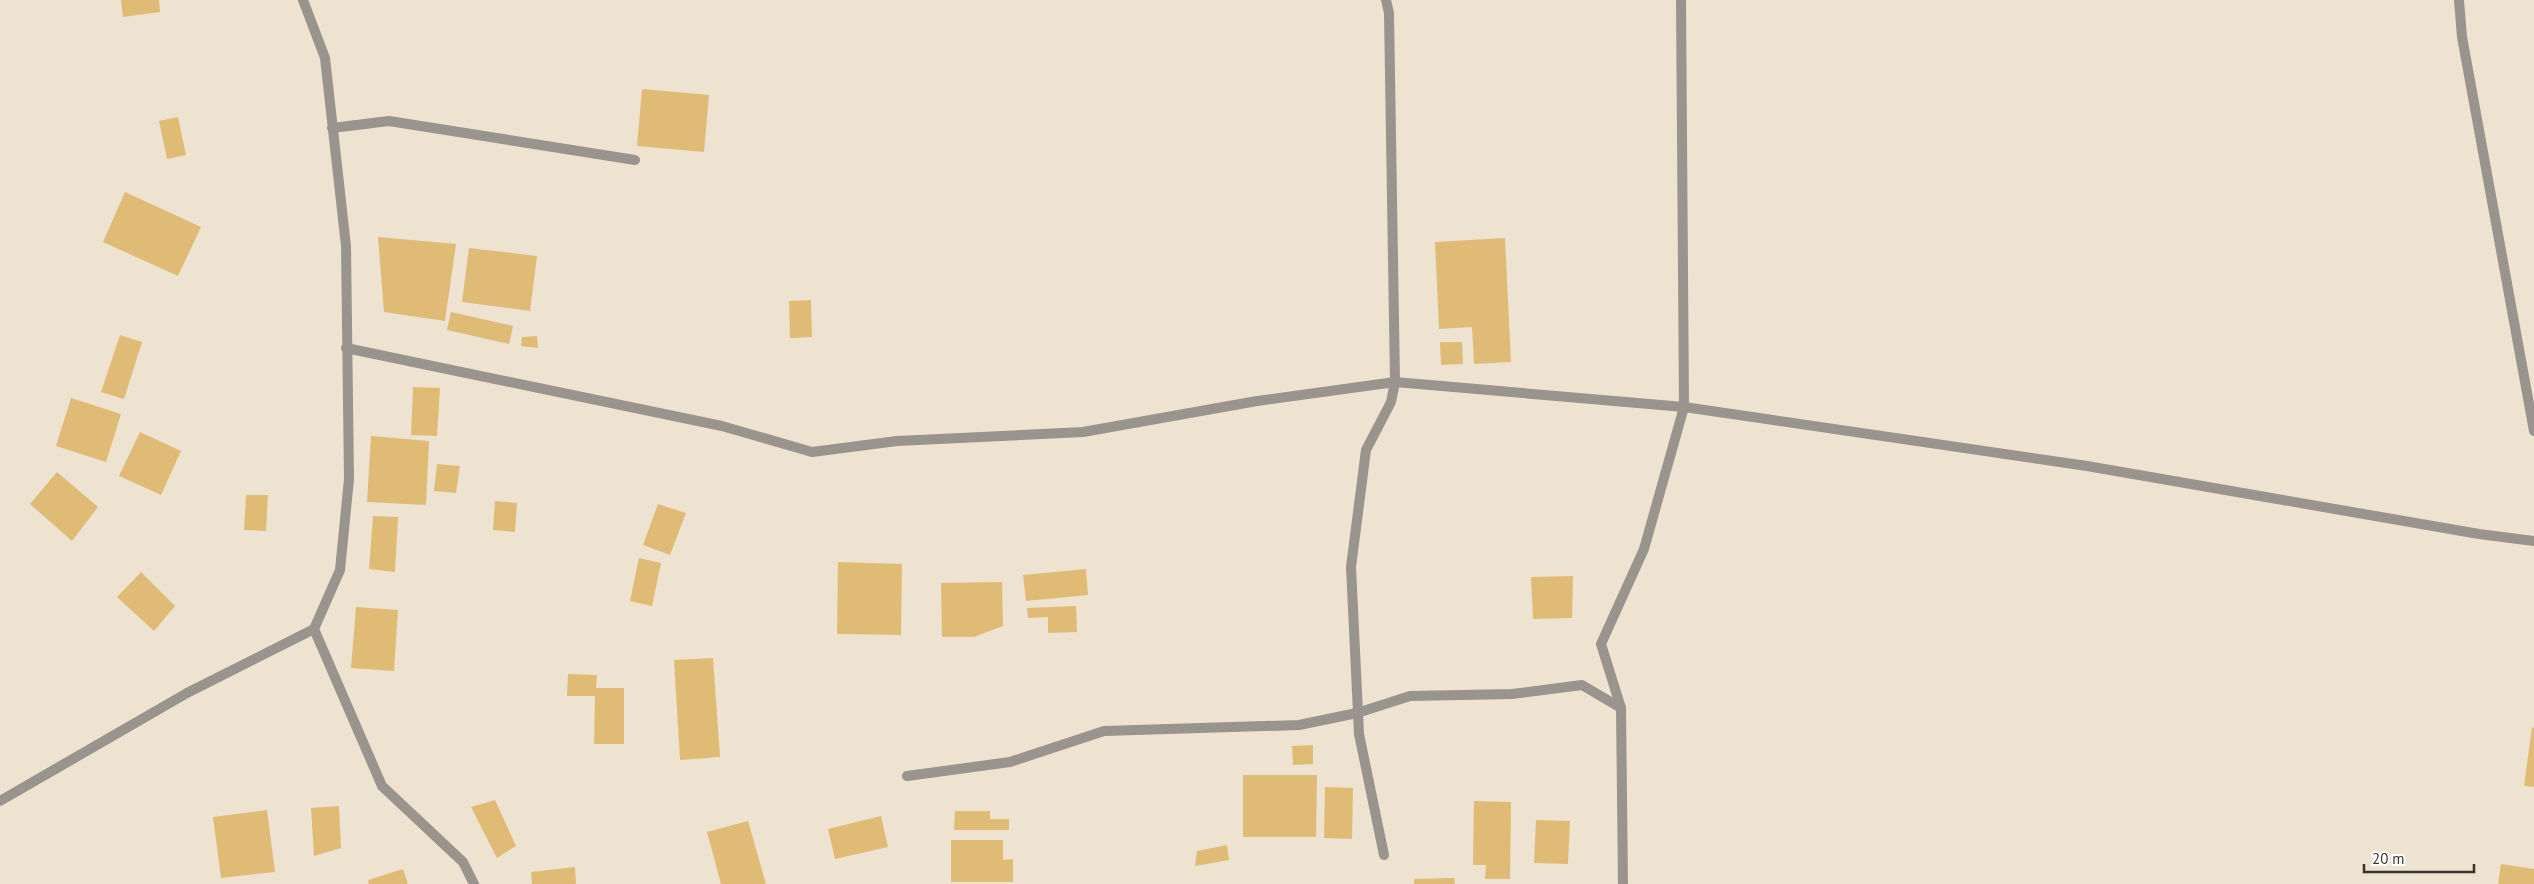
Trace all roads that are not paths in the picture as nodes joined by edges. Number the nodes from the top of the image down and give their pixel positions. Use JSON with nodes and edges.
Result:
{"nodes":[{"id":1,"x":303,"y":0,"type":"edge"},
{"id":2,"x":1386,"y":0,"type":"edge"},
{"id":3,"x":1681,"y":0,"type":"edge"},
{"id":4,"x":2459,"y":0,"type":"edge"},
{"id":5,"x":332,"y":128,"type":"junction"},
{"id":6,"x":635,"y":160,"type":"dead end"},
{"id":7,"x":346,"y":348,"type":"junction"},
{"id":8,"x":1395,"y":382,"type":"junction"},
{"id":9,"x":1684,"y":408,"type":"junction"},
{"id":10,"x":2534,"y":431,"type":"edge"},
{"id":11,"x":2534,"y":541,"type":"edge"},
{"id":12,"x":314,"y":629,"type":"junction"},
{"id":13,"x":1621,"y":708,"type":"junction"},
{"id":14,"x":1357,"y":713,"type":"junction"},
{"id":15,"x":907,"y":776,"type":"dead end"},
{"id":16,"x":0,"y":801,"type":"edge"},
{"id":17,"x":1384,"y":855,"type":"dead end"},
{"id":18,"x":474,"y":884,"type":"edge"},
{"id":19,"x":1623,"y":884,"type":"edge"}],
"edges":[{"from":1,"to":5,"type":"street"},
{"from":2,"to":8,"type":"street"},
{"from":3,"to":9,"type":"street"},
{"from":4,"to":10,"type":"street"},
{"from":5,"to":6,"type":"street"},
{"from":5,"to":7,"type":"street"},
{"from":7,"to":8,"type":"street"},
{"from":7,"to":12,"type":"street"},
{"from":8,"to":9,"type":"street"},
{"from":8,"to":14,"type":"street"},
{"from":9,"to":11,"type":"street"},
{"from":9,"to":13,"type":"street"},
{"from":12,"to":16,"type":"street"},
{"from":12,"to":18,"type":"street"},
{"from":13,"to":14,"type":"street"},
{"from":13,"to":19,"type":"street"},
{"from":14,"to":15,"type":"street"},
{"from":14,"to":17,"type":"street"}]}
